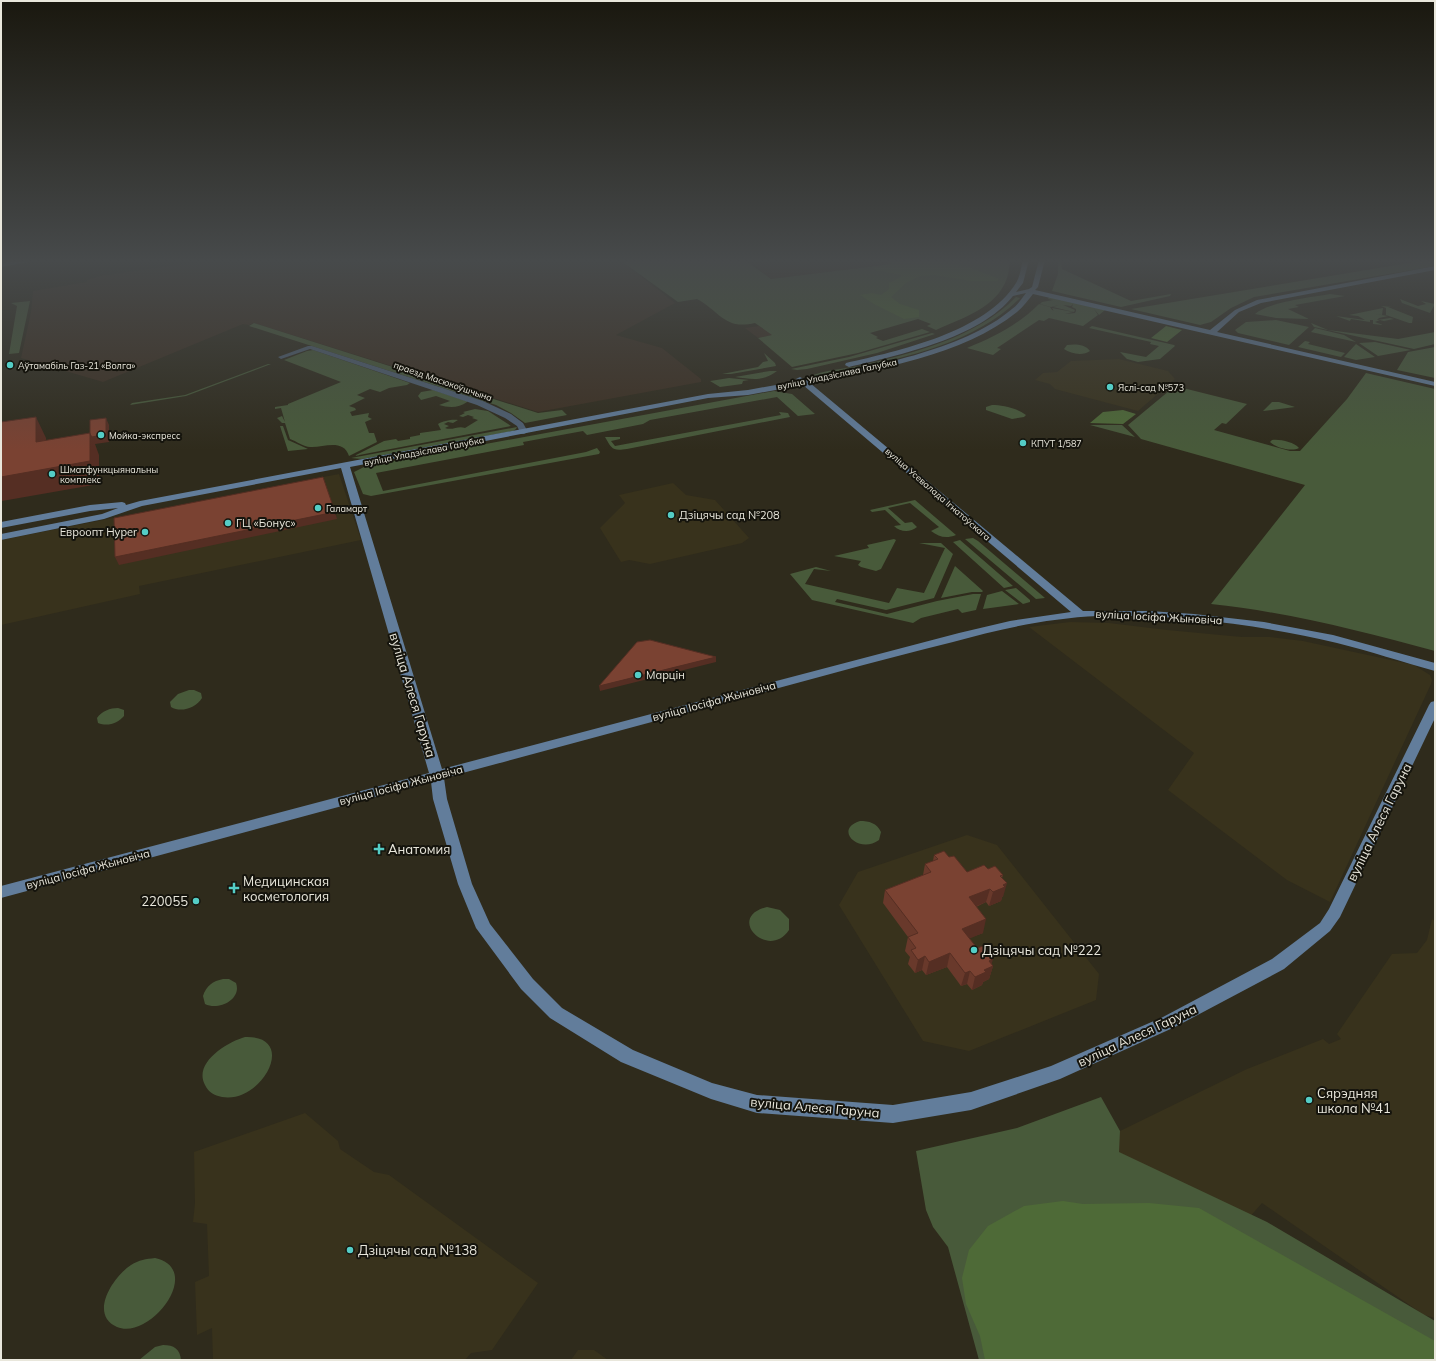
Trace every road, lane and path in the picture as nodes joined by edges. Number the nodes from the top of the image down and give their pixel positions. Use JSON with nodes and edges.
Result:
{"nodes":[{"id":1,"x":971,"y":324,"type":"edge"},
{"id":2,"x":995,"y":324,"type":"edge"},
{"id":3,"x":1176,"y":324,"type":"edge"},
{"id":4,"x":1222,"y":324,"type":"edge"},
{"id":5,"x":1212,"y":332,"type":"junction"},
{"id":6,"x":281,"y":357,"type":"dead end"},
{"id":7,"x":840,"y":367,"type":"dead end"},
{"id":8,"x":801,"y":377,"type":"junction"},
{"id":9,"x":756,"y":383,"type":"dead end"},
{"id":10,"x":1435,"y":384,"type":"edge"},
{"id":11,"x":708,"y":396,"type":"junction"},
{"id":12,"x":524,"y":432,"type":"junction"},
{"id":13,"x":345,"y":466,"type":"junction"},
{"id":14,"x":140,"y":504,"type":"junction"},
{"id":15,"x":1,"y":525,"type":"edge"},
{"id":16,"x":1,"y":537,"type":"edge"},
{"id":17,"x":1080,"y":614,"type":"junction"},
{"id":18,"x":1435,"y":667,"type":"edge"},
{"id":19,"x":1435,"y":705,"type":"edge"},
{"id":20,"x":437,"y":776,"type":"junction"},
{"id":21,"x":1,"y":892,"type":"edge"}],
"edges":[{"from":1,"to":7,"type":"main road","name":"вуліца Уладзіслава Галубка"},
{"from":2,"to":8,"type":"main road","name":"вуліца Уладзіслава Галубка"},
{"from":3,"to":5,"type":"main road"},
{"from":4,"to":5,"type":"main road"},
{"from":5,"to":10,"type":"main road"},
{"from":6,"to":12,"type":"street","name":"праезд Масюкоўшчына"},
{"from":8,"to":11,"type":"main road","name":"вуліца Уладзіслава Галубка"},
{"from":8,"to":17,"type":"main road","name":"вуліца Усевалада Ігнатоўскага"},
{"from":9,"to":11,"type":"main road","name":"вуліца Уладзіслава Галубка"},
{"from":11,"to":12,"type":"main road","name":"вуліца Уладзіслава Галубка"},
{"from":12,"to":13,"type":"main road","name":"вуліца Уладзіслава Галубка"},
{"from":13,"to":14,"type":"main road","name":"вуліца Уладзіслава Галубка"},
{"from":13,"to":20,"type":"main road","name":"вуліца Алеся Гаруна"},
{"from":14,"to":15,"type":"main road","name":"вуліца Уладзіслава Галубка"},
{"from":14,"to":16,"type":"main road","name":"вуліца Уладзіслава Галубка"},
{"from":17,"to":18,"type":"main road","name":"вуліца Іосіфа Жыновіча"},
{"from":17,"to":20,"type":"main road","name":"вуліца Іосіфа Жыновіча"},
{"from":19,"to":20,"type":"main road","name":"вуліца Алеся Гаруна"},
{"from":20,"to":21,"type":"main road","name":"вуліца Іосіфа Жыновіча"}]}
